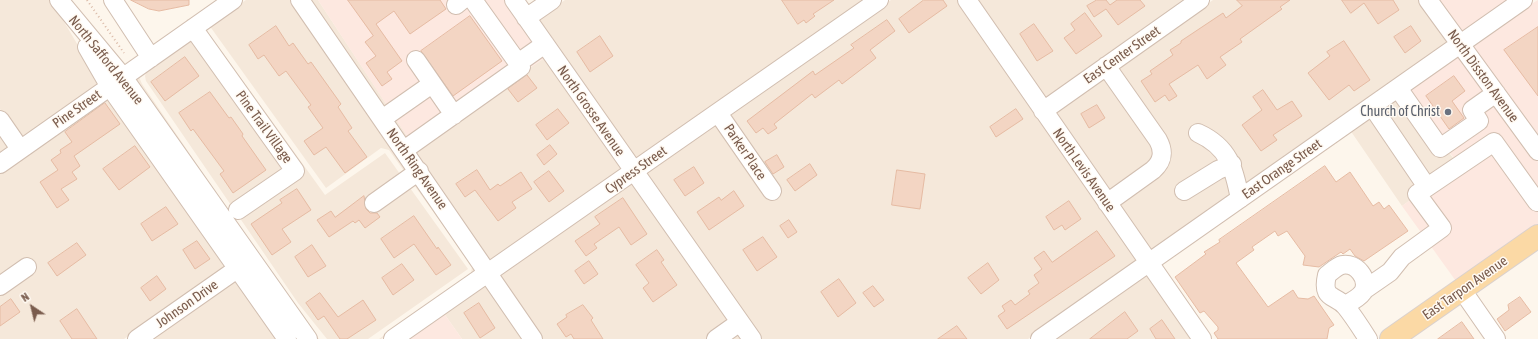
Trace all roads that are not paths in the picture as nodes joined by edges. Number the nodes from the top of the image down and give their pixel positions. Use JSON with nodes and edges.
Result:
{"nodes":[{"id":1,"x":113,"y":0,"type":"edge"},
{"id":2,"x":233,"y":0,"type":"edge"},
{"id":3,"x":300,"y":0,"type":"edge"},
{"id":4,"x":514,"y":0,"type":"edge"},
{"id":5,"x":552,"y":0,"type":"edge"},
{"id":6,"x":878,"y":0,"type":"edge"},
{"id":7,"x":967,"y":0,"type":"edge"},
{"id":8,"x":1200,"y":0,"type":"edge"},
{"id":9,"x":1428,"y":0,"type":"edge"},
{"id":10,"x":1523,"y":0,"type":"edge"},
{"id":11,"x":464,"y":2,"type":"edge"},
{"id":12,"x":62,"y":4,"type":"edge"},
{"id":13,"x":526,"y":18,"type":"junction"},
{"id":14,"x":193,"y":28,"type":"junction"},
{"id":15,"x":545,"y":44,"type":"junction"},
{"id":16,"x":1460,"y":44,"type":"junction"},
{"id":17,"x":151,"y":58,"type":"junction"},
{"id":18,"x":416,"y":60,"type":"dead end"},
{"id":19,"x":518,"y":63,"type":"junction"},
{"id":20,"x":1106,"y":66,"type":"junction"},
{"id":21,"x":116,"y":82,"type":"junction"},
{"id":22,"x":432,"y":84,"type":"junction"},
{"id":23,"x":1398,"y":88,"type":"junction"},
{"id":24,"x":1496,"y":93,"type":"junction"},
{"id":25,"x":1372,"y":106,"type":"junction"},
{"id":26,"x":1043,"y":111,"type":"junction"},
{"id":27,"x":718,"y":113,"type":"junction"},
{"id":28,"x":454,"y":115,"type":"junction"},
{"id":29,"x":382,"y":119,"type":"junction"},
{"id":30,"x":0,"y":120,"type":"edge"},
{"id":31,"x":1479,"y":121,"type":"junction"},
{"id":32,"x":1519,"y":124,"type":"junction"},
{"id":33,"x":1198,"y":133,"type":"dead end"},
{"id":34,"x":1494,"y":142,"type":"junction"},
{"id":35,"x":20,"y":150,"type":"junction"},
{"id":36,"x":404,"y":150,"type":"junction"},
{"id":37,"x":1538,"y":151,"type":"edge"},
{"id":38,"x":0,"y":164,"type":"edge"},
{"id":39,"x":1232,"y":164,"type":"junction"},
{"id":40,"x":418,"y":171,"type":"junction"},
{"id":41,"x":634,"y":171,"type":"junction"},
{"id":42,"x":1427,"y":187,"type":"junction"},
{"id":43,"x":772,"y":191,"type":"dead end"},
{"id":44,"x":1184,"y":191,"type":"dead end"},
{"id":45,"x":1240,"y":199,"type":"junction"},
{"id":46,"x":1537,"y":202,"type":"dead end"},
{"id":47,"x":374,"y":203,"type":"dead end"},
{"id":48,"x":1107,"y":203,"type":"junction"},
{"id":49,"x":238,"y":210,"type":"dead end"},
{"id":50,"x":1538,"y":236,"type":"edge"},
{"id":51,"x":1148,"y":263,"type":"junction"},
{"id":52,"x":27,"y":267,"type":"dead end"},
{"id":53,"x":237,"y":268,"type":"junction"},
{"id":54,"x":488,"y":272,"type":"junction"},
{"id":55,"x":0,"y":286,"type":"edge"},
{"id":56,"x":1364,"y":290,"type":"junction"},
{"id":57,"x":1462,"y":290,"type":"junction"},
{"id":58,"x":1345,"y":305,"type":"junction"},
{"id":59,"x":740,"y":322,"type":"junction"},
{"id":60,"x":137,"y":339,"type":"edge"},
{"id":61,"x":287,"y":339,"type":"edge"},
{"id":62,"x":308,"y":339,"type":"edge"},
{"id":63,"x":393,"y":339,"type":"edge"},
{"id":64,"x":533,"y":339,"type":"edge"},
{"id":65,"x":716,"y":339,"type":"edge"},
{"id":66,"x":752,"y":339,"type":"edge"},
{"id":67,"x":1040,"y":339,"type":"edge"},
{"id":68,"x":1202,"y":339,"type":"edge"},
{"id":69,"x":1368,"y":339,"type":"edge"},
{"id":70,"x":1391,"y":339,"type":"edge"},
{"id":71,"x":1496,"y":339,"type":"edge"}],
"edges":[{"from":1,"to":17,"type":"street"},
{"from":2,"to":14,"type":"street","name":"Pine Street"},
{"from":3,"to":29,"type":"street","name":"North Ring Avenue"},
{"from":4,"to":13,"type":"street","name":"North Grosse Avenue"},
{"from":5,"to":13,"type":"street"},
{"from":6,"to":27,"type":"street","name":"Cypress Street"},
{"from":7,"to":26,"type":"street","name":"North Levis Avenue"},
{"from":8,"to":20,"type":"street","name":"East Center Street"},
{"from":9,"to":16,"type":"street","name":"North Disston Avenue"},
{"from":10,"to":16,"type":"street","name":"East Orange Street"},
{"from":11,"to":19,"type":"street"},
{"from":12,"to":21,"type":"street","name":"North Safford Avenue"},
{"from":13,"to":15,"type":"street","name":"North Grosse Avenue"},
{"from":14,"to":17,"type":"street","name":"Pine Street"},
{"from":14,"to":49,"type":"street","name":"Pine Trail Village"},
{"from":15,"to":19,"type":"street"},
{"from":15,"to":41,"type":"street","name":"North Grosse Avenue"},
{"from":16,"to":23,"type":"street","name":"East Orange Street"},
{"from":16,"to":24,"type":"street","name":"North Disston Avenue"},
{"from":17,"to":21,"type":"street","name":"Pine Street"},
{"from":18,"to":22,"type":"street"},
{"from":19,"to":28,"type":"street"},
{"from":20,"to":26,"type":"street","name":"East Center Street"},
{"from":20,"to":48,"type":"street"},
{"from":21,"to":35,"type":"street","name":"Pine Street"},
{"from":21,"to":53,"type":"street","name":"North Safford Avenue"},
{"from":21,"to":62,"type":"street","name":"North Safford Avenue"},
{"from":22,"to":28,"type":"street"},
{"from":22,"to":29,"type":"street"},
{"from":23,"to":25,"type":"street","name":"East Orange Street"},
{"from":23,"to":31,"type":"street"},
{"from":24,"to":31,"type":"street"},
{"from":24,"to":32,"type":"street","name":"North Disston Avenue"},
{"from":25,"to":42,"type":"street"},
{"from":25,"to":45,"type":"street","name":"East Orange Street"},
{"from":26,"to":48,"type":"street","name":"North Levis Avenue"},
{"from":27,"to":41,"type":"street","name":"Cypress Street"},
{"from":27,"to":43,"type":"street","name":"Parker Place"},
{"from":28,"to":36,"type":"street"},
{"from":29,"to":36,"type":"street","name":"North Ring Avenue"},
{"from":30,"to":35,"type":"street"},
{"from":31,"to":34,"type":"street"},
{"from":32,"to":34,"type":"street"},
{"from":32,"to":37,"type":"street","name":"North Disston Avenue"},
{"from":33,"to":39,"type":"street"},
{"from":34,"to":42,"type":"street"},
{"from":34,"to":46,"type":"street"},
{"from":35,"to":38,"type":"street","name":"Pine Street"},
{"from":36,"to":40,"type":"street","name":"North Ring Avenue"},
{"from":39,"to":44,"type":"street"},
{"from":39,"to":45,"type":"street"},
{"from":40,"to":47,"type":"street"},
{"from":40,"to":54,"type":"street","name":"North Ring Avenue"},
{"from":41,"to":54,"type":"street","name":"Cypress Street"},
{"from":41,"to":59,"type":"street","name":"North Grosse Avenue"},
{"from":42,"to":56,"type":"street"},
{"from":45,"to":51,"type":"street","name":"East Orange Street"},
{"from":48,"to":51,"type":"street","name":"North Levis Avenue"},
{"from":50,"to":57,"type":"main road","name":"East Tarpon Avenue"},
{"from":51,"to":67,"type":"street","name":"East Orange Street"},
{"from":51,"to":68,"type":"street","name":"North Levis Avenue"},
{"from":52,"to":55,"type":"street"},
{"from":53,"to":60,"type":"street","name":"Johnson Drive"},
{"from":53,"to":61,"type":"street","name":"North Safford Avenue"},
{"from":54,"to":63,"type":"street","name":"Cypress Street"},
{"from":54,"to":64,"type":"street","name":"North Ring Avenue"},
{"from":56,"to":58,"type":"street"},
{"from":56,"to":58,"type":"street"},
{"from":57,"to":70,"type":"main road","name":"East Tarpon Avenue"},
{"from":57,"to":71,"type":"street"},
{"from":58,"to":69,"type":"street"},
{"from":59,"to":65,"type":"street"},
{"from":59,"to":66,"type":"street","name":"North Grosse Avenue"}]}
